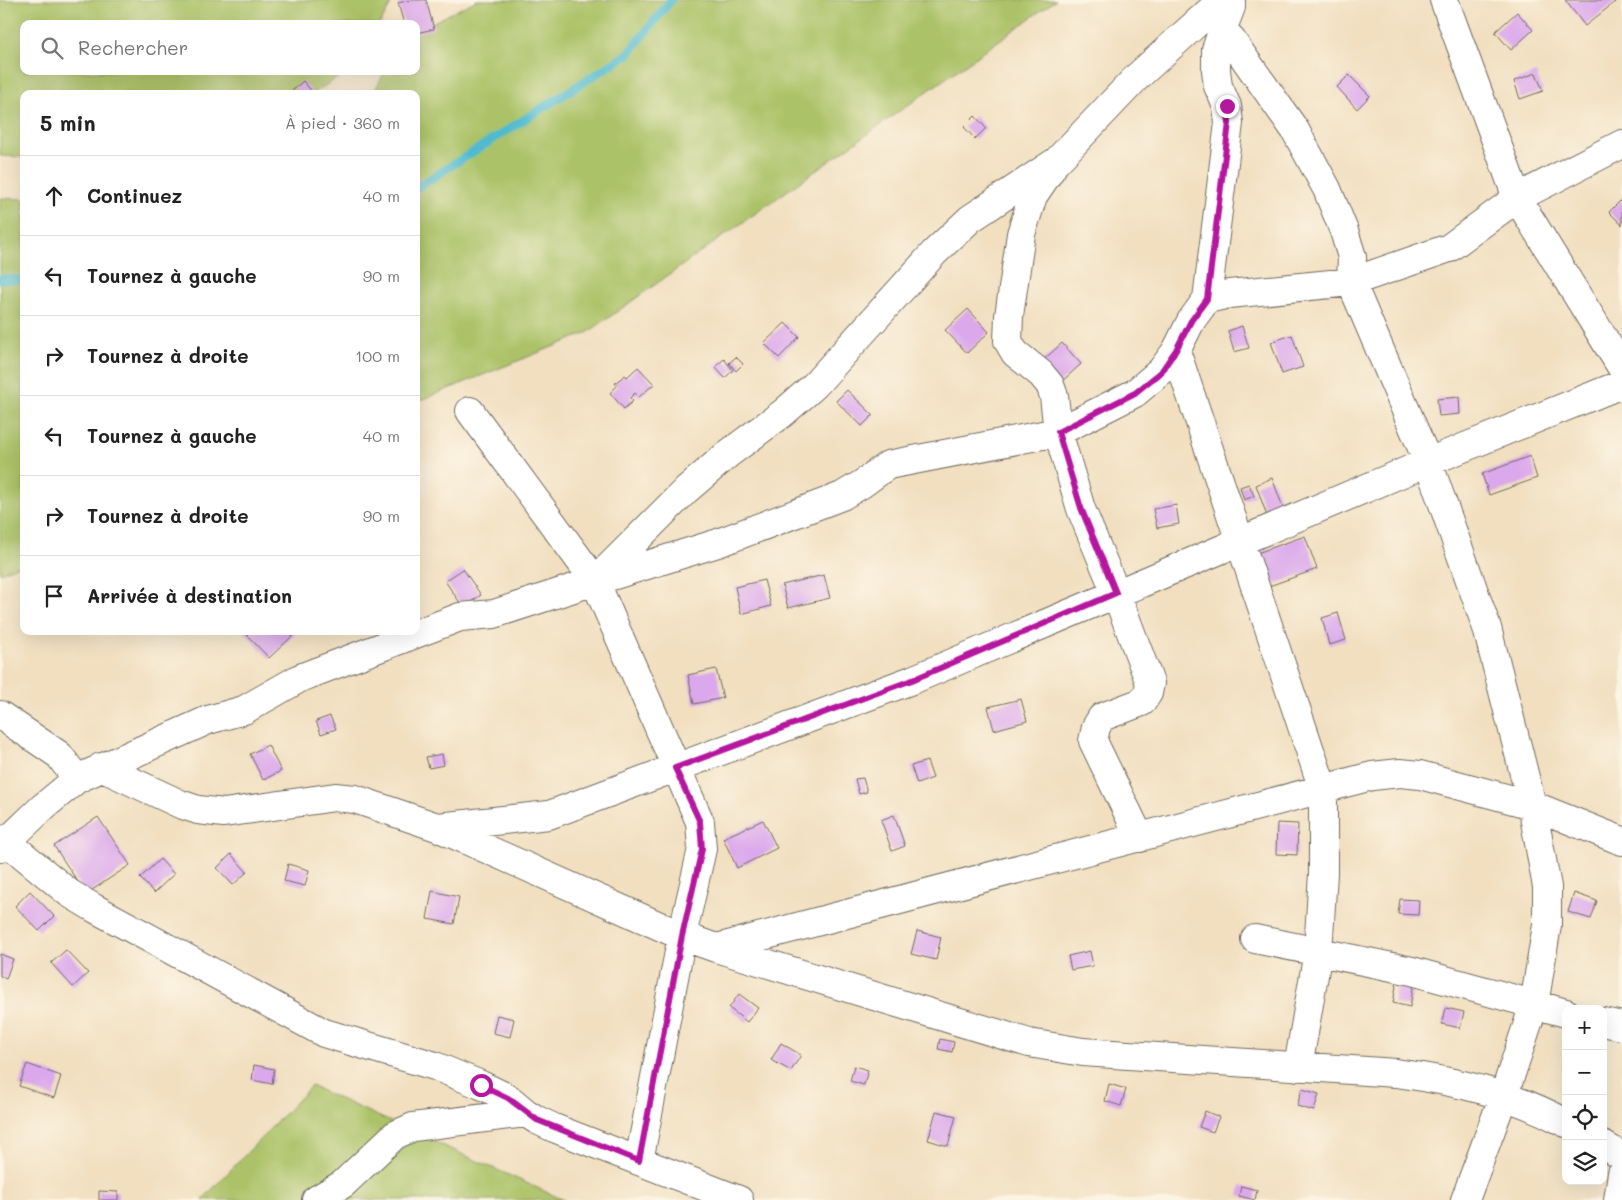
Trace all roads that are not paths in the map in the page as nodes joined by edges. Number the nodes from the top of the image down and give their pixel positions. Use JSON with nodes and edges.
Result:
{"nodes":[{"id":1,"x":1222,"y":0,"type":"edge"},
{"id":2,"x":1231,"y":0,"type":"edge"},
{"id":3,"x":1444,"y":0,"type":"edge"},
{"id":4,"x":1223,"y":28,"type":"junction"},
{"id":5,"x":1622,"y":144,"type":"edge"},
{"id":6,"x":1057,"y":160,"type":"junction"},
{"id":7,"x":1517,"y":198,"type":"junction"},
{"id":8,"x":1351,"y":282,"type":"junction"},
{"id":9,"x":1207,"y":299,"type":"junction"},
{"id":10,"x":1176,"y":350,"type":"junction"},
{"id":11,"x":1622,"y":368,"type":"edge"},
{"id":12,"x":1622,"y":384,"type":"edge"},
{"id":13,"x":470,"y":411,"type":"dead end"},
{"id":14,"x":1058,"y":432,"type":"junction"},
{"id":15,"x":1428,"y":462,"type":"junction"},
{"id":16,"x":1239,"y":541,"type":"junction"},
{"id":17,"x":595,"y":581,"type":"junction"},
{"id":18,"x":1116,"y":593,"type":"junction"},
{"id":19,"x":420,"y":632,"type":"edge"},
{"id":20,"x":413,"y":635,"type":"edge"},
{"id":21,"x":0,"y":715,"type":"edge"},
{"id":22,"x":101,"y":767,"type":"junction"},
{"id":23,"x":675,"y":768,"type":"junction"},
{"id":24,"x":77,"y":779,"type":"junction"},
{"id":25,"x":1323,"y":789,"type":"junction"},
{"id":26,"x":1532,"y":805,"type":"junction"},
{"id":27,"x":436,"y":827,"type":"junction"},
{"id":28,"x":1140,"y":838,"type":"junction"},
{"id":29,"x":1622,"y":841,"type":"edge"},
{"id":30,"x":2,"y":843,"type":"edge"},
{"id":31,"x":682,"y":936,"type":"junction"},
{"id":32,"x":1255,"y":939,"type":"dead end"},
{"id":33,"x":716,"y":948,"type":"junction"},
{"id":34,"x":1318,"y":952,"type":"junction"},
{"id":35,"x":1534,"y":1005,"type":"junction"},
{"id":36,"x":1562,"y":1012,"type":"edge"},
{"id":37,"x":1607,"y":1023,"type":"edge"},
{"id":38,"x":1622,"y":1026,"type":"edge"},
{"id":39,"x":1298,"y":1067,"type":"junction"},
{"id":40,"x":1504,"y":1095,"type":"junction"},
{"id":41,"x":526,"y":1113,"type":"junction"},
{"id":42,"x":1562,"y":1121,"type":"edge"},
{"id":43,"x":1607,"y":1147,"type":"edge"},
{"id":44,"x":1622,"y":1156,"type":"edge"},
{"id":45,"x":639,"y":1161,"type":"junction"},
{"id":46,"x":1622,"y":1173,"type":"edge"},
{"id":47,"x":316,"y":1200,"type":"edge"},
{"id":48,"x":739,"y":1200,"type":"edge"},
{"id":49,"x":1465,"y":1200,"type":"edge"},
{"id":50,"x":1618,"y":1200,"type":"edge"}],
"edges":[{"from":1,"to":6,"type":"street"},
{"from":2,"to":4,"type":"street"},
{"from":3,"to":7,"type":"street"},
{"from":4,"to":8,"type":"street"},
{"from":4,"to":9,"type":"street"},
{"from":5,"to":7,"type":"street"},
{"from":6,"to":14,"type":"street"},
{"from":6,"to":17,"type":"street"},
{"from":7,"to":8,"type":"street"},
{"from":7,"to":11,"type":"street"},
{"from":8,"to":9,"type":"street"},
{"from":8,"to":15,"type":"street"},
{"from":9,"to":10,"type":"street"},
{"from":10,"to":14,"type":"street"},
{"from":10,"to":16,"type":"street"},
{"from":12,"to":15,"type":"street"},
{"from":13,"to":17,"type":"street"},
{"from":14,"to":17,"type":"street"},
{"from":14,"to":18,"type":"street"},
{"from":15,"to":16,"type":"street"},
{"from":15,"to":26,"type":"street"},
{"from":16,"to":18,"type":"street"},
{"from":16,"to":25,"type":"street"},
{"from":17,"to":19,"type":"street"},
{"from":17,"to":23,"type":"street"},
{"from":18,"to":23,"type":"street"},
{"from":18,"to":28,"type":"street"},
{"from":20,"to":22,"type":"street"},
{"from":21,"to":24,"type":"street"},
{"from":22,"to":24,"type":"street"},
{"from":22,"to":27,"type":"street"},
{"from":23,"to":27,"type":"street"},
{"from":23,"to":31,"type":"street"},
{"from":24,"to":30,"type":"street"},
{"from":25,"to":26,"type":"street"},
{"from":25,"to":28,"type":"street"},
{"from":25,"to":34,"type":"street"},
{"from":26,"to":29,"type":"street"},
{"from":26,"to":35,"type":"street"},
{"from":27,"to":31,"type":"street"},
{"from":28,"to":33,"type":"street"},
{"from":30,"to":41,"type":"street"},
{"from":31,"to":33,"type":"street"},
{"from":31,"to":45,"type":"street"},
{"from":32,"to":34,"type":"street"},
{"from":33,"to":39,"type":"street"},
{"from":34,"to":35,"type":"street"},
{"from":34,"to":39,"type":"street"},
{"from":35,"to":36,"type":"street"},
{"from":35,"to":40,"type":"street"},
{"from":37,"to":38,"type":"street"},
{"from":39,"to":40,"type":"street"},
{"from":40,"to":42,"type":"street"},
{"from":40,"to":49,"type":"street"},
{"from":41,"to":45,"type":"street"},
{"from":41,"to":47,"type":"street"},
{"from":43,"to":44,"type":"street"},
{"from":45,"to":48,"type":"street"},
{"from":46,"to":50,"type":"street"}]}
